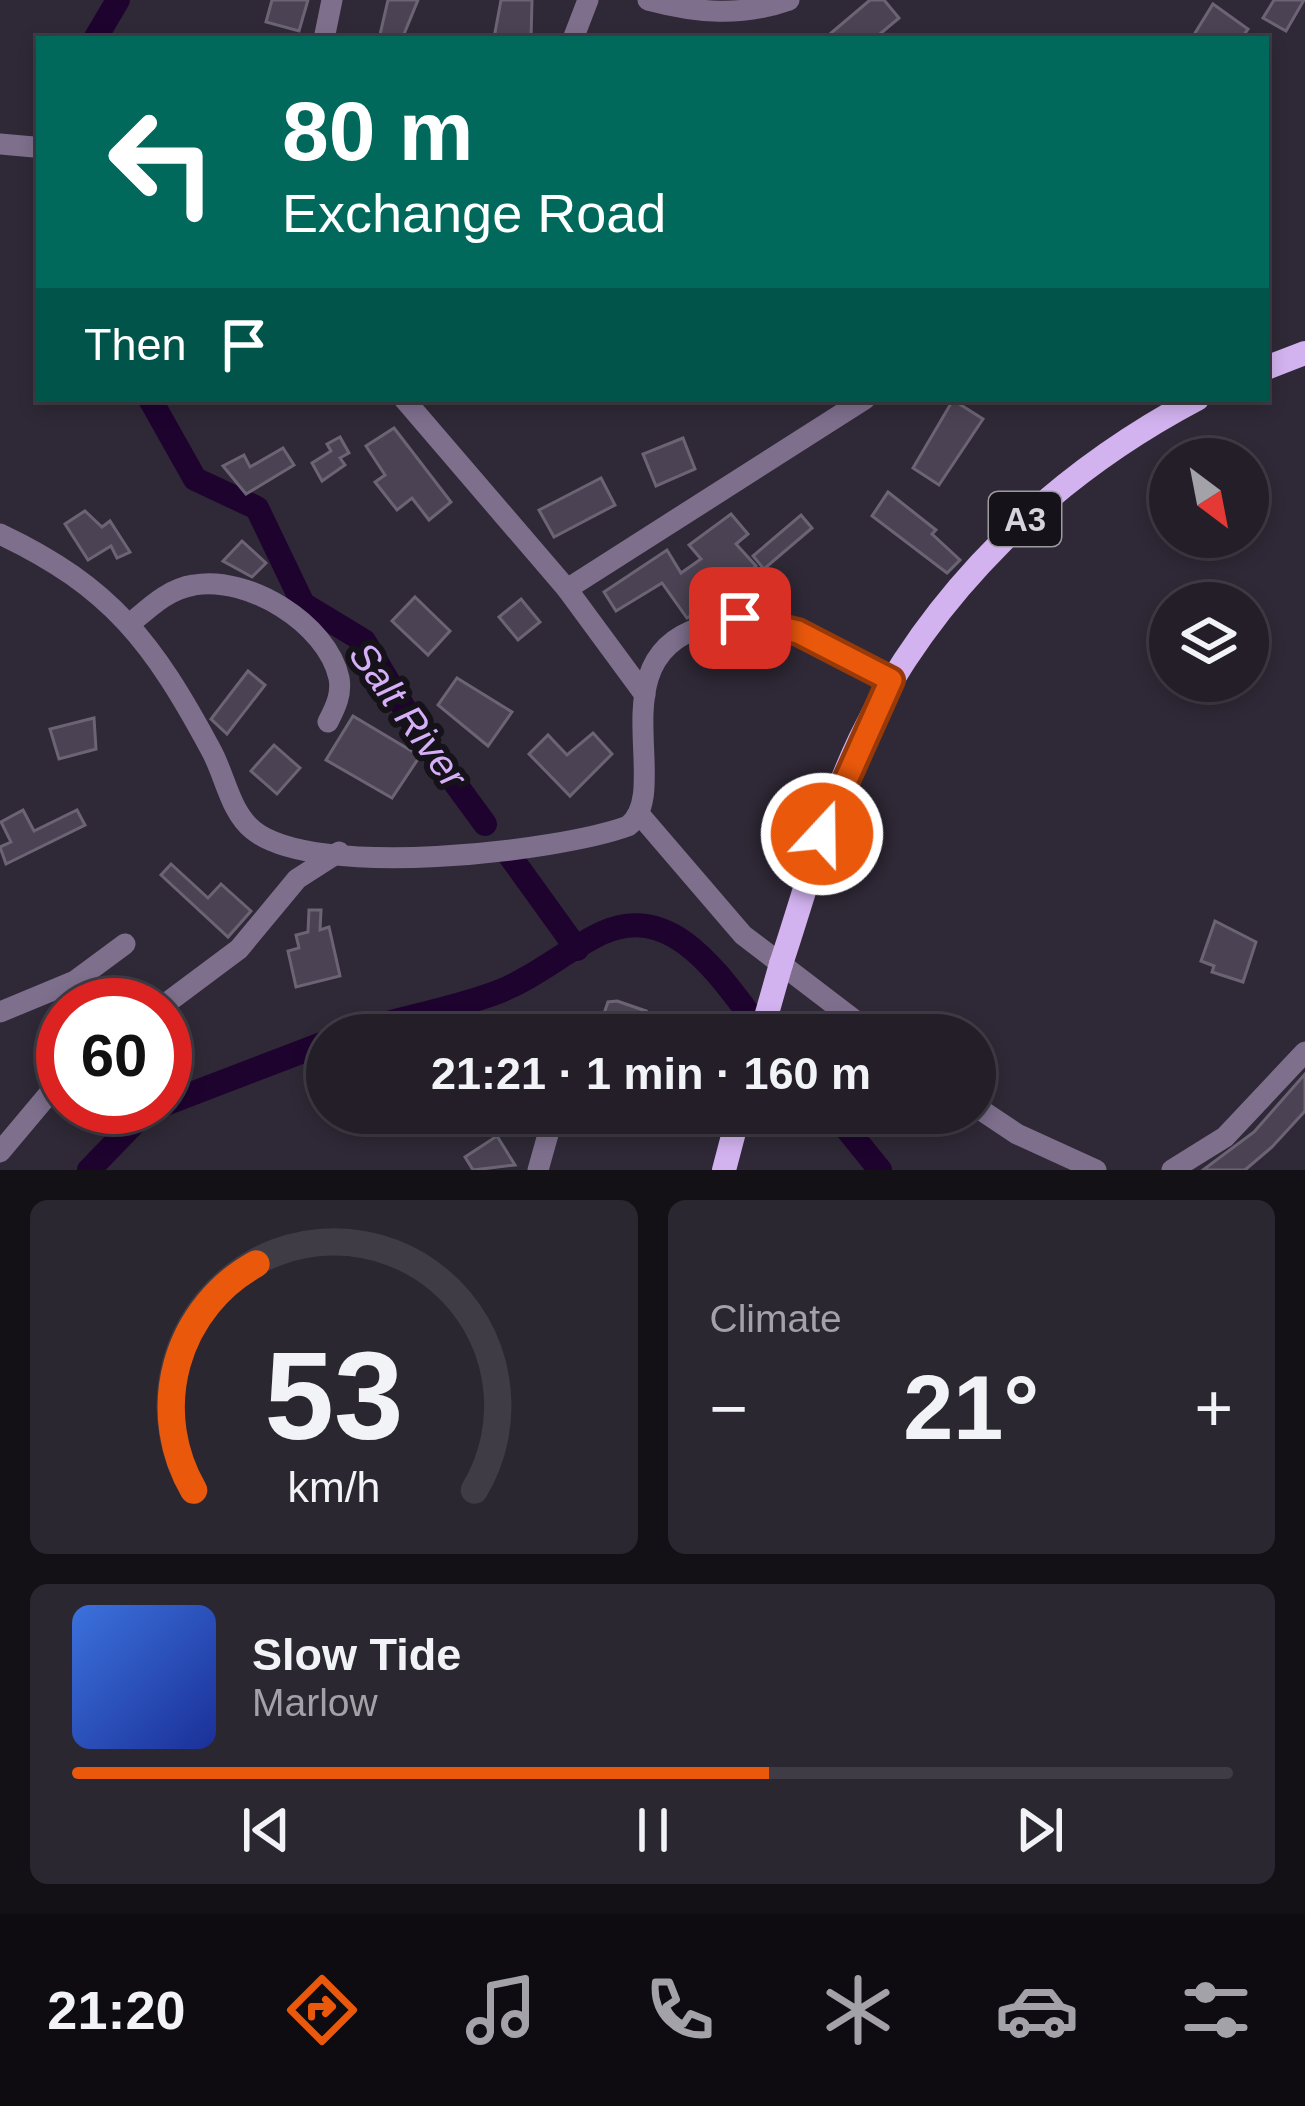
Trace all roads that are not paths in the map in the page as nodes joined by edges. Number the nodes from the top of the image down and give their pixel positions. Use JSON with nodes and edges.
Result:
{"nodes":[{"id":1,"x":332,"y":0,"type":"edge"},
{"id":2,"x":588,"y":0,"type":"edge"},
{"id":3,"x":648,"y":0,"type":"edge"},
{"id":4,"x":789,"y":0,"type":"edge"},
{"id":5,"x":325,"y":36,"type":"edge"},
{"id":6,"x":574,"y":36,"type":"edge"},
{"id":7,"x":0,"y":144,"type":"edge"},
{"id":8,"x":34,"y":147,"type":"dead end"},
{"id":9,"x":1305,"y":353,"type":"edge"},
{"id":10,"x":1269,"y":367,"type":"edge"},
{"id":11,"x":407,"y":402,"type":"edge"},
{"id":12,"x":860,"y":402,"type":"edge"},
{"id":13,"x":1192,"y":402,"type":"edge"},
{"id":14,"x":0,"y":534,"type":"edge"},
{"id":15,"x":567,"y":589,"type":"junction"},
{"id":16,"x":131,"y":623,"type":"junction"},
{"id":17,"x":891,"y":680,"type":"junction"},
{"id":18,"x":645,"y":695,"type":"junction"},
{"id":19,"x":328,"y":722,"type":"dead end"},
{"id":20,"x":640,"y":815,"type":"junction"},
{"id":21,"x":340,"y":852,"type":"junction"},
{"id":22,"x":125,"y":944,"type":"dead end"},
{"id":23,"x":192,"y":986,"type":"edge"},
{"id":24,"x":0,"y":1012,"type":"edge"},
{"id":25,"x":767,"y":1014,"type":"edge"},
{"id":26,"x":847,"y":1014,"type":"edge"},
{"id":27,"x":1305,"y":1052,"type":"edge"},
{"id":28,"x":36,"y":1109,"type":"edge"},
{"id":29,"x":996,"y":1120,"type":"edge"},
{"id":30,"x":548,"y":1134,"type":"edge"},
{"id":31,"x":733,"y":1134,"type":"edge"},
{"id":32,"x":0,"y":1152,"type":"edge"},
{"id":33,"x":538,"y":1170,"type":"edge"},
{"id":34,"x":724,"y":1170,"type":"edge"},
{"id":35,"x":1096,"y":1170,"type":"edge"},
{"id":36,"x":1172,"y":1170,"type":"edge"}],
"edges":[{"from":1,"to":5,"type":"street"},
{"from":2,"to":6,"type":"street"},
{"from":3,"to":4,"type":"street"},
{"from":7,"to":8,"type":"street"},
{"from":9,"to":10,"type":"main road"},
{"from":11,"to":15,"type":"street"},
{"from":12,"to":15,"type":"street"},
{"from":13,"to":17,"type":"main road","number":"A3"},
{"from":14,"to":16,"type":"street"},
{"from":15,"to":18,"type":"street"},
{"from":16,"to":19,"type":"street"},
{"from":16,"to":21,"type":"street"},
{"from":17,"to":18,"type":"street"},
{"from":17,"to":25,"type":"main road","number":"A3","bridge":true},
{"from":18,"to":20,"type":"street"},
{"from":20,"to":21,"type":"street"},
{"from":20,"to":26,"type":"street"},
{"from":21,"to":23,"type":"street"},
{"from":22,"to":24,"type":"street"},
{"from":27,"to":36,"type":"street"},
{"from":28,"to":32,"type":"street"},
{"from":29,"to":35,"type":"street"},
{"from":30,"to":33,"type":"street"},
{"from":31,"to":34,"type":"main road"}]}
